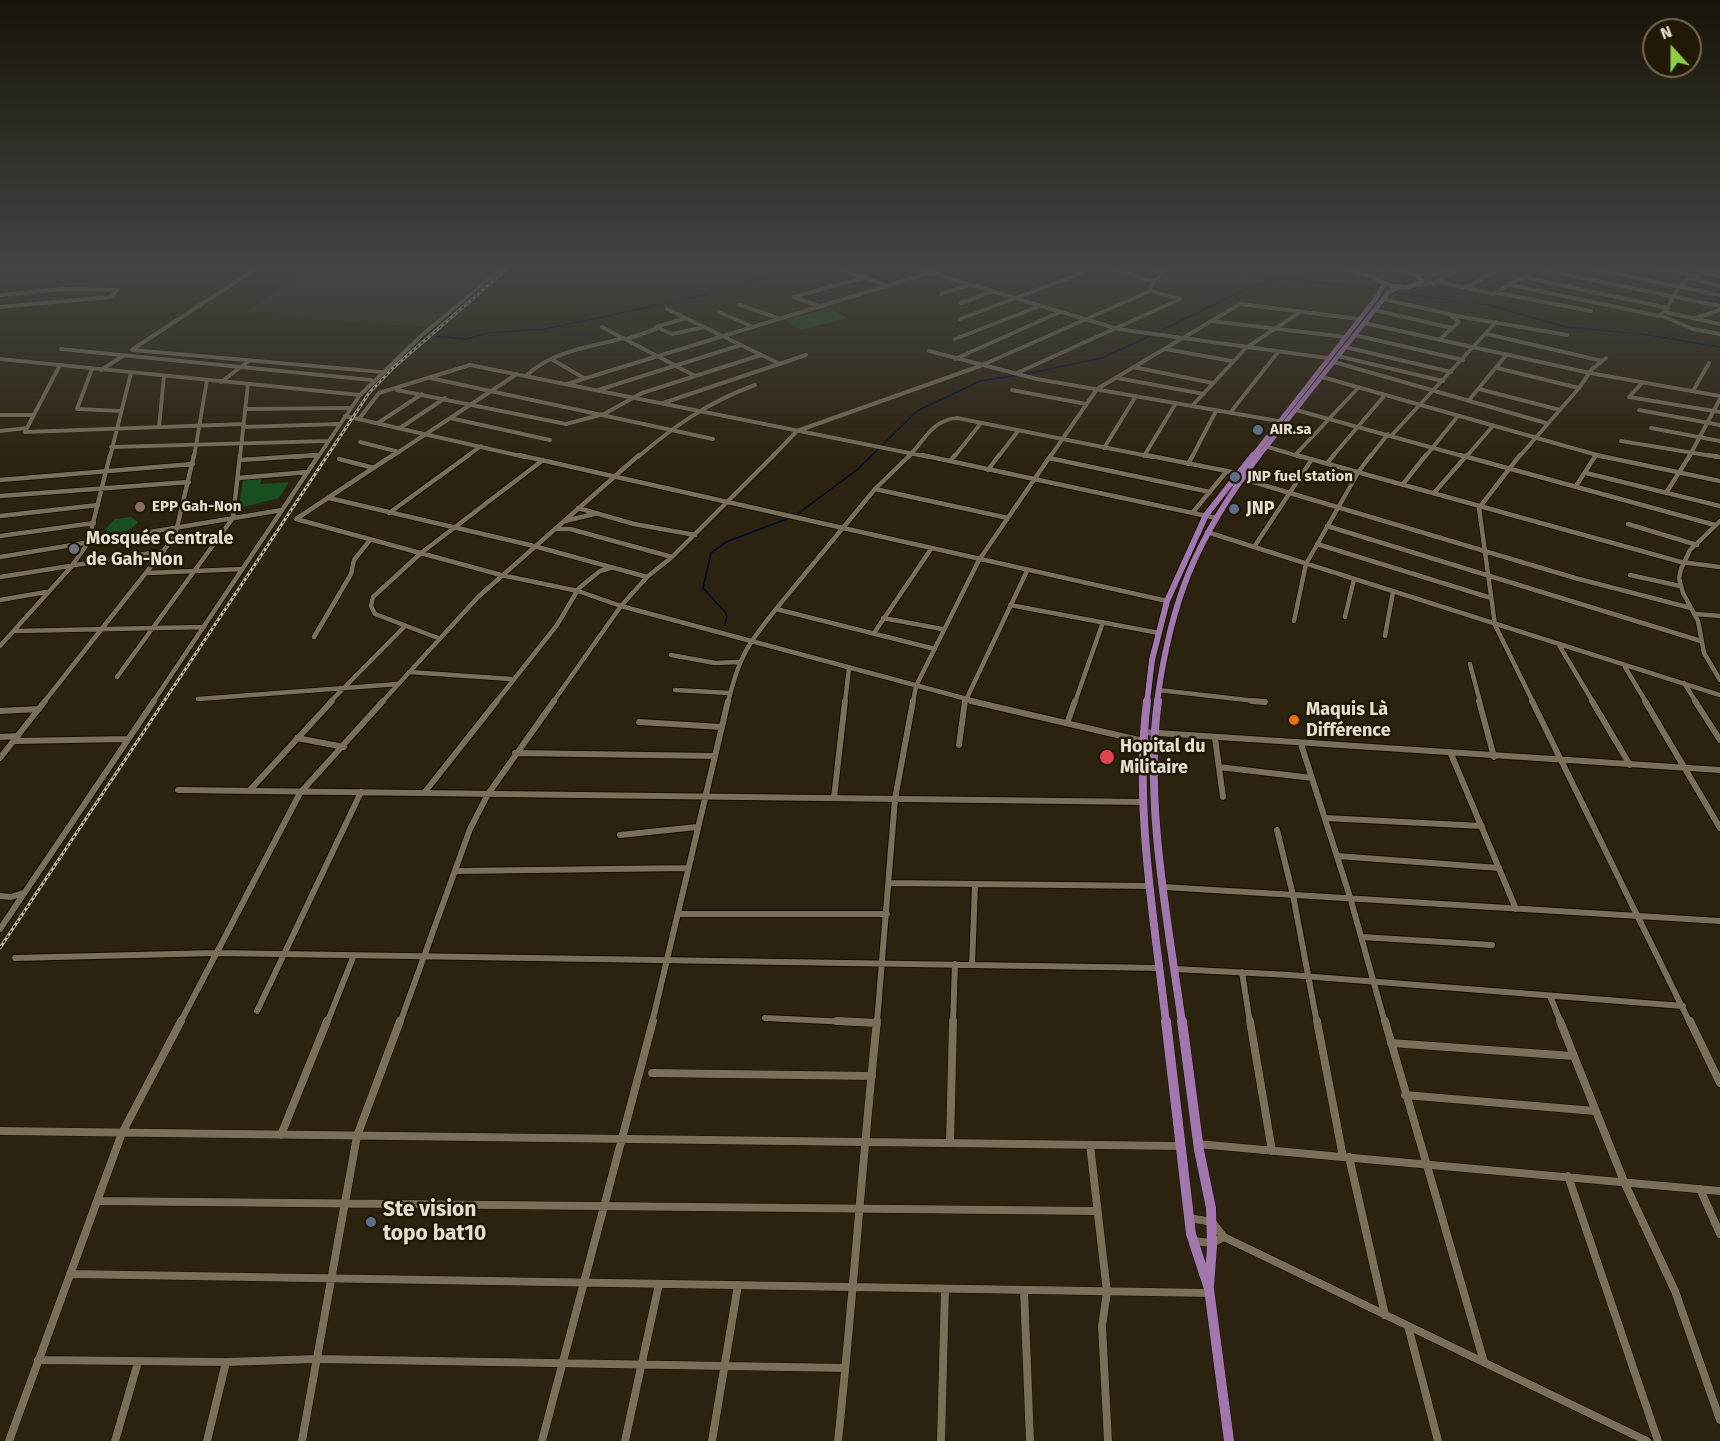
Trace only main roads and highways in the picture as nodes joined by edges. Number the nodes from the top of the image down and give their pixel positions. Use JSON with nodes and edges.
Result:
{"nodes":[{"id":1,"x":1348,"y":335,"type":"edge"},
{"id":2,"x":1354,"y":335,"type":"edge"},
{"id":3,"x":1333,"y":359,"type":"junction"},
{"id":4,"x":1210,"y":1291,"type":"junction"},
{"id":5,"x":1229,"y":1441,"type":"edge"}],
"edges":[{"from":1,"to":3,"type":"main road"},
{"from":2,"to":3,"type":"main road"},
{"from":3,"to":4,"type":"main road"},
{"from":3,"to":4,"type":"main road"},
{"from":4,"to":5,"type":"main road"}]}
